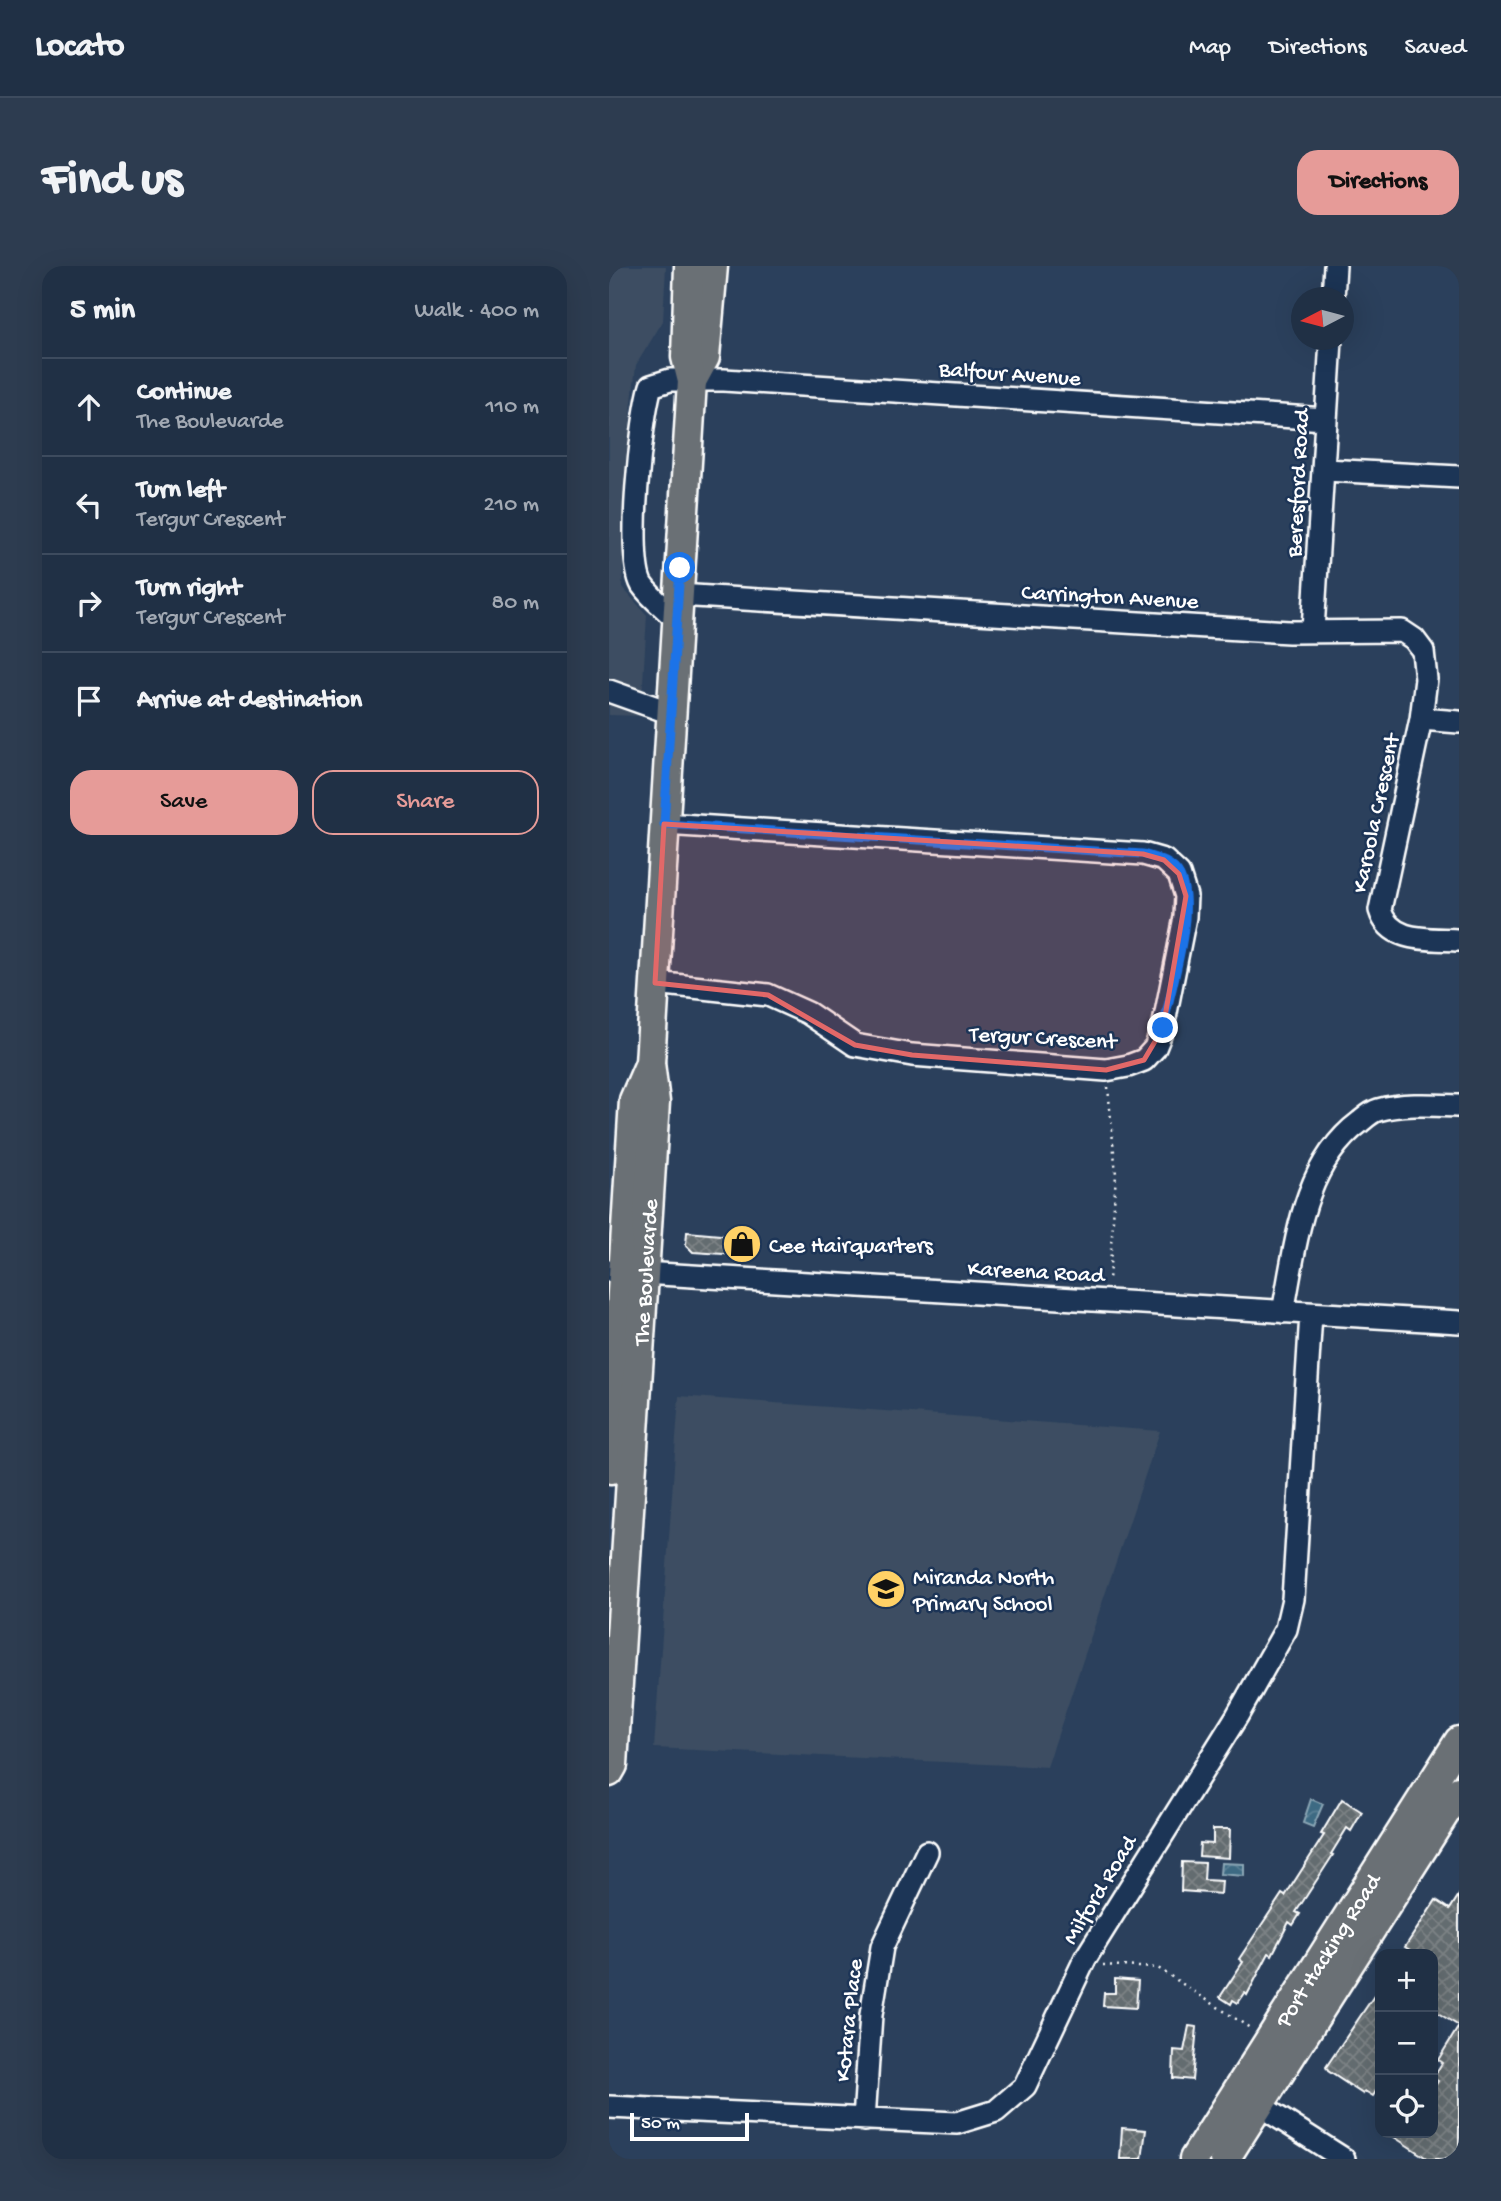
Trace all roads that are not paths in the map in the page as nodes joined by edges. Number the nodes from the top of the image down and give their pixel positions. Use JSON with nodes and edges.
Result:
{"nodes":[{"id":1,"x":679,"y":266,"type":"edge"},
{"id":2,"x":689,"y":266,"type":"edge"},
{"id":3,"x":713,"y":266,"type":"edge"},
{"id":4,"x":1335,"y":266,"type":"edge"},
{"id":5,"x":1334,"y":287,"type":"edge"},
{"id":6,"x":685,"y":330,"type":"junction"},
{"id":7,"x":1330,"y":350,"type":"edge"},
{"id":8,"x":692,"y":382,"type":"junction"},
{"id":9,"x":1326,"y":419,"type":"junction"},
{"id":10,"x":1325,"y":470,"type":"junction"},
{"id":11,"x":1459,"y":477,"type":"edge"},
{"id":12,"x":678,"y":607,"type":"junction"},
{"id":13,"x":1313,"y":630,"type":"junction"},
{"id":14,"x":609,"y":691,"type":"edge"},
{"id":15,"x":671,"y":713,"type":"junction"},
{"id":16,"x":1421,"y":719,"type":"junction"},
{"id":17,"x":1459,"y":722,"type":"edge"},
{"id":18,"x":664,"y":824,"type":"junction"},
{"id":19,"x":1459,"y":940,"type":"edge"},
{"id":20,"x":655,"y":983,"type":"junction"},
{"id":21,"x":1459,"y":1106,"type":"edge"},
{"id":22,"x":624,"y":1272,"type":"edge"},
{"id":23,"x":1283,"y":1312,"type":"junction"},
{"id":24,"x":1311,"y":1314,"type":"junction"},
{"id":25,"x":1459,"y":1322,"type":"edge"},
{"id":26,"x":609,"y":1509,"type":"edge"},
{"id":27,"x":615,"y":1607,"type":"edge"},
{"id":28,"x":1459,"y":1741,"type":"edge"},
{"id":29,"x":609,"y":1772,"type":"edge"},
{"id":30,"x":1459,"y":1791,"type":"edge"},
{"id":31,"x":927,"y":1852,"type":"dead end"},
{"id":32,"x":1248,"y":2099,"type":"junction"},
{"id":33,"x":609,"y":2107,"type":"edge"},
{"id":34,"x":864,"y":2120,"type":"junction"},
{"id":35,"x":1194,"y":2159,"type":"edge"},
{"id":36,"x":1224,"y":2159,"type":"edge"},
{"id":37,"x":1344,"y":2159,"type":"edge"}],
"edges":[{"from":1,"to":6,"type":"main road"},
{"from":2,"to":6,"type":"main road","name":"The Boulevarde"},
{"from":3,"to":8,"type":"main road","name":"The Boulevarde"},
{"from":4,"to":5,"type":"street"},
{"from":6,"to":8,"type":"main road","name":"The Boulevarde"},
{"from":7,"to":9,"type":"street","name":"Beresford Road"},
{"from":8,"to":9,"type":"street","name":"Balfour Avenue"},
{"from":8,"to":12,"type":"main road","name":"The Boulevarde"},
{"from":8,"to":12,"type":"street","name":"Balfour Avenue"},
{"from":9,"to":10,"type":"street","name":"Beresford Road"},
{"from":10,"to":11,"type":"street"},
{"from":10,"to":13,"type":"street","name":"Beresford Road"},
{"from":12,"to":13,"type":"street","name":"Carrington Avenue"},
{"from":12,"to":15,"type":"main road","name":"The Boulevarde"},
{"from":13,"to":16,"type":"street","name":"Carrington Avenue"},
{"from":14,"to":15,"type":"street"},
{"from":15,"to":18,"type":"main road","name":"The Boulevarde"},
{"from":16,"to":17,"type":"street"},
{"from":16,"to":19,"type":"street","name":"Karoola Crescent"},
{"from":18,"to":20,"type":"main road","name":"The Boulevarde"},
{"from":18,"to":20,"type":"street","name":"Tergur Crescent"},
{"from":20,"to":22,"type":"main road","name":"The Boulevarde"},
{"from":21,"to":23,"type":"street"},
{"from":22,"to":23,"type":"street","name":"Kareena Road"},
{"from":22,"to":26,"type":"main road","name":"The Boulevarde"},
{"from":22,"to":27,"type":"main road","name":"The Boulevarde"},
{"from":23,"to":24,"type":"street","name":"Kareena Road"},
{"from":24,"to":25,"type":"street","name":"Kareena Road"},
{"from":24,"to":34,"type":"street","name":"Milford Road"},
{"from":27,"to":29,"type":"main road","name":"The Boulevarde"},
{"from":28,"to":32,"type":"main road","name":"Port Hacking Road"},
{"from":30,"to":32,"type":"main road","name":"Port Hacking Road"},
{"from":31,"to":34,"type":"street","name":"Kotara Place"},
{"from":32,"to":35,"type":"main road","name":"Port Hacking Road"},
{"from":32,"to":36,"type":"main road","name":"Port Hacking Road"},
{"from":32,"to":37,"type":"street"},
{"from":33,"to":34,"type":"street","name":"Milford Road"}]}
